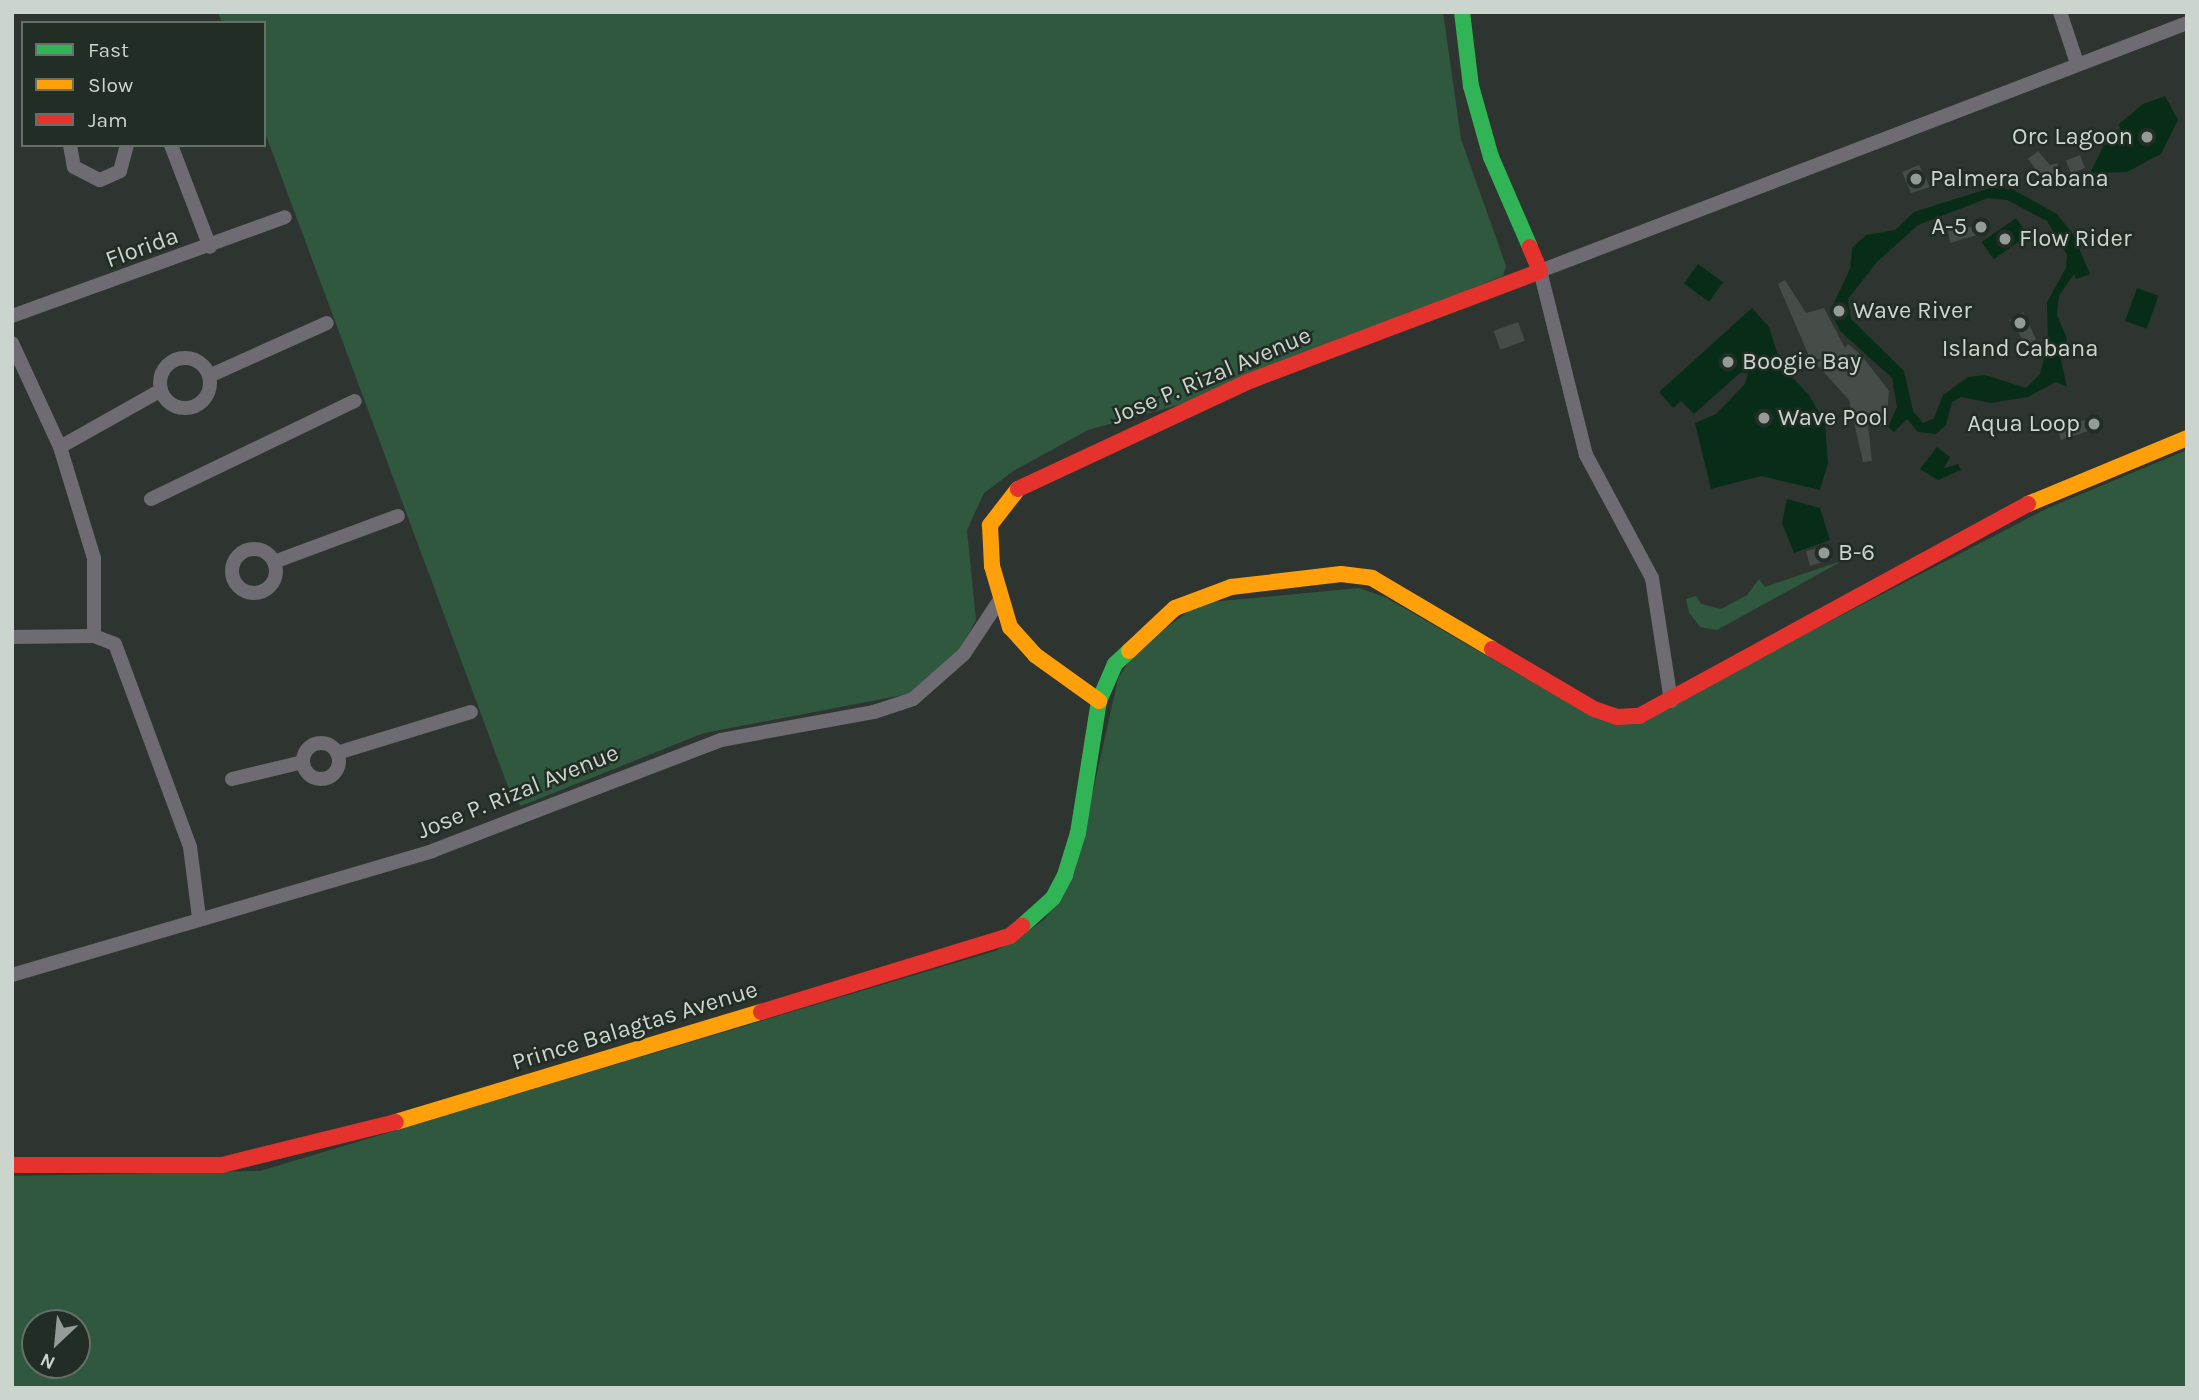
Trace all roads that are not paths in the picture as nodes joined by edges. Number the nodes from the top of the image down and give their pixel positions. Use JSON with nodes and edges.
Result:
{"nodes":[{"id":1,"x":1462,"y":12,"type":"edge"},
{"id":2,"x":2060,"y":12,"type":"edge"},
{"id":3,"x":2187,"y":23,"type":"edge"},
{"id":4,"x":2077,"y":63,"type":"junction"},
{"id":5,"x":70,"y":147,"type":"edge"},
{"id":6,"x":126,"y":147,"type":"edge"},
{"id":7,"x":171,"y":147,"type":"edge"},
{"id":8,"x":285,"y":217,"type":"dead end"},
{"id":9,"x":210,"y":247,"type":"junction"},
{"id":10,"x":1540,"y":271,"type":"junction"},
{"id":11,"x":12,"y":316,"type":"edge"},
{"id":12,"x":327,"y":323,"type":"dead end"},
{"id":13,"x":12,"y":343,"type":"edge"},
{"id":14,"x":209,"y":376,"type":"junction"},
{"id":15,"x":161,"y":390,"type":"junction"},
{"id":16,"x":355,"y":401,"type":"dead end"},
{"id":17,"x":2187,"y":438,"type":"edge"},
{"id":18,"x":60,"y":447,"type":"junction"},
{"id":19,"x":151,"y":499,"type":"dead end"},
{"id":20,"x":398,"y":516,"type":"dead end"},
{"id":21,"x":274,"y":562,"type":"dead end"},
{"id":22,"x":1001,"y":598,"type":"junction"},
{"id":23,"x":94,"y":636,"type":"junction"},
{"id":24,"x":12,"y":637,"type":"edge"},
{"id":25,"x":1099,"y":701,"type":"junction"},
{"id":26,"x":1671,"y":701,"type":"junction"},
{"id":27,"x":471,"y":712,"type":"dead end"},
{"id":28,"x":337,"y":753,"type":"junction"},
{"id":29,"x":303,"y":762,"type":"junction"},
{"id":30,"x":232,"y":779,"type":"dead end"},
{"id":31,"x":199,"y":917,"type":"junction"},
{"id":32,"x":12,"y":975,"type":"edge"},
{"id":33,"x":12,"y":1165,"type":"edge"}],
"edges":[{"from":1,"to":10,"type":"main road"},
{"from":2,"to":4,"type":"street"},
{"from":3,"to":4,"type":"street"},
{"from":4,"to":10,"type":"street"},
{"from":5,"to":6,"type":"street"},
{"from":7,"to":9,"type":"street"},
{"from":8,"to":9,"type":"street","name":"Florida"},
{"from":9,"to":11,"type":"street","name":"Florida"},
{"from":10,"to":22,"type":"main road","name":"Jose P. Rizal Avenue"},
{"from":10,"to":26,"type":"street"},
{"from":12,"to":14,"type":"street"},
{"from":13,"to":18,"type":"street"},
{"from":14,"to":15,"type":"street"},
{"from":14,"to":15,"type":"street"},
{"from":15,"to":18,"type":"street"},
{"from":16,"to":19,"type":"street"},
{"from":17,"to":26,"type":"main road","name":"Prince Balagtas Avenue"},
{"from":18,"to":23,"type":"street"},
{"from":20,"to":21,"type":"street"},
{"from":22,"to":25,"type":"main road","name":"Jose P. Rizal Avenue"},
{"from":22,"to":31,"type":"street","name":"Jose P. Rizal Avenue"},
{"from":23,"to":24,"type":"street"},
{"from":23,"to":31,"type":"street"},
{"from":25,"to":26,"type":"main road","name":"Prince Balagtas Avenue"},
{"from":25,"to":33,"type":"main road","name":"Prince Balagtas Avenue"},
{"from":27,"to":28,"type":"street"},
{"from":28,"to":29,"type":"street"},
{"from":28,"to":29,"type":"street"},
{"from":29,"to":30,"type":"street"},
{"from":31,"to":32,"type":"street","name":"Jose P. Rizal Avenue"}]}
